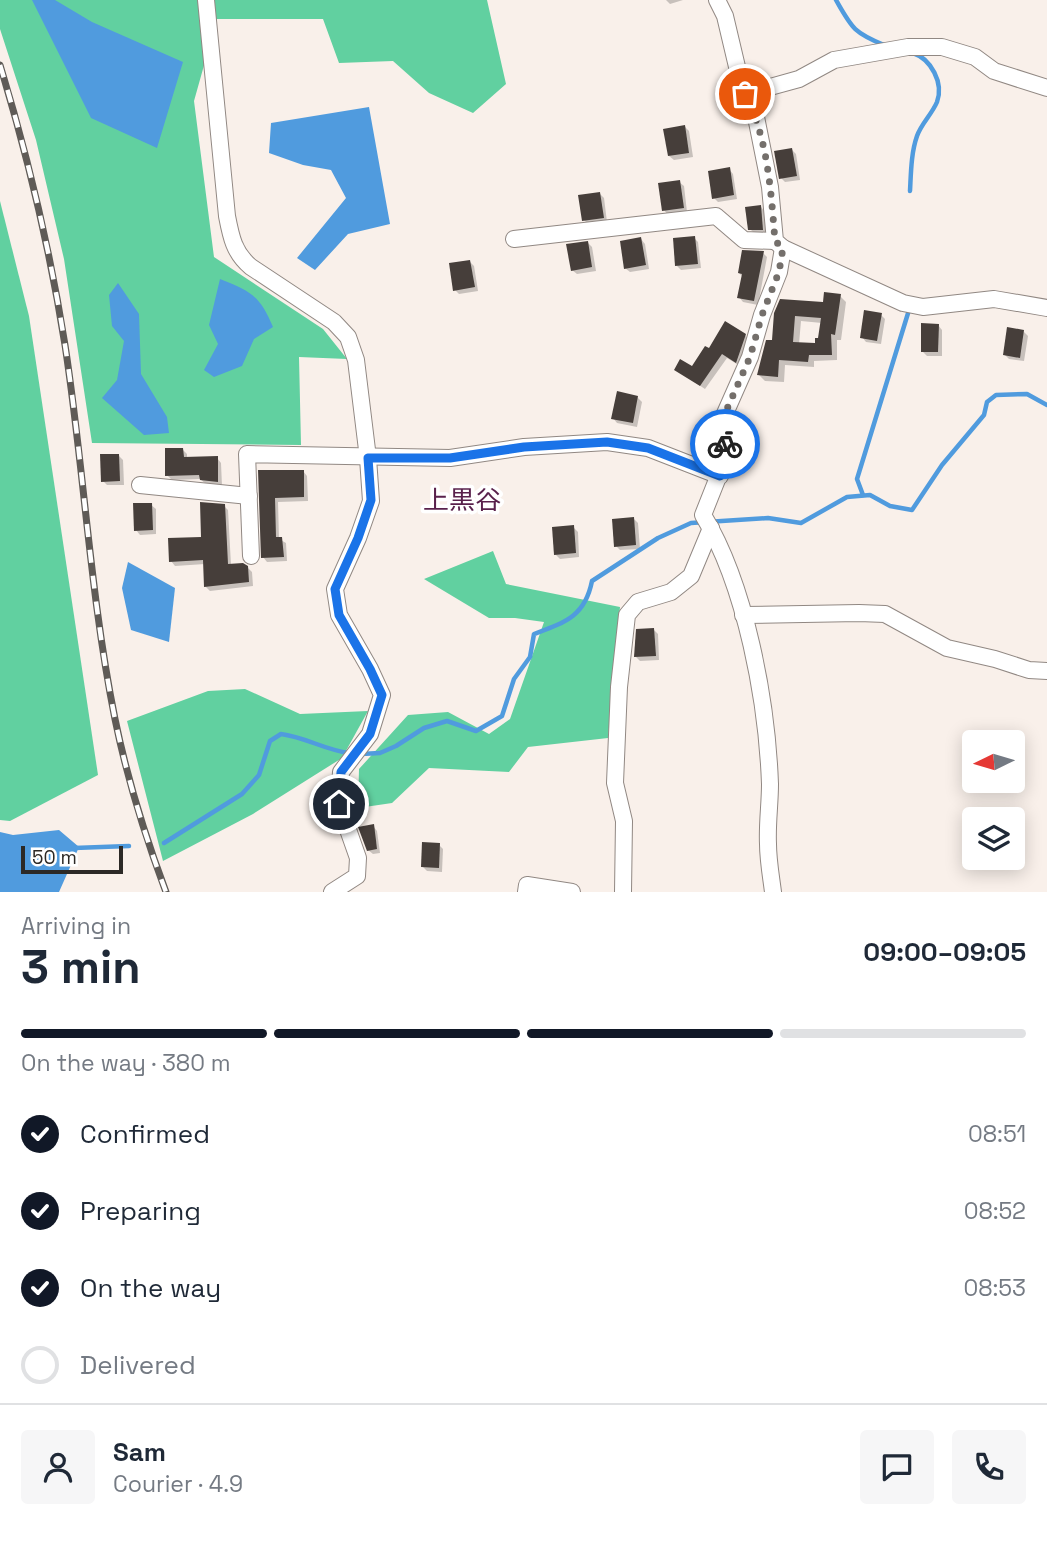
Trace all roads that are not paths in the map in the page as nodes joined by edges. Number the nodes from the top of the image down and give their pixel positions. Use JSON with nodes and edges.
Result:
{"nodes":[{"id":1,"x":206,"y":0,"type":"edge"},
{"id":2,"x":718,"y":0,"type":"edge"},
{"id":3,"x":1047,"y":88,"type":"edge"},
{"id":4,"x":745,"y":94,"type":"junction"},
{"id":5,"x":514,"y":239,"type":"dead end"},
{"id":6,"x":779,"y":245,"type":"junction"},
{"id":7,"x":1047,"y":308,"type":"edge"},
{"id":8,"x":368,"y":458,"type":"junction"},
{"id":9,"x":720,"y":476,"type":"junction"},
{"id":10,"x":139,"y":485,"type":"dead end"},
{"id":11,"x":249,"y":496,"type":"junction"},
{"id":12,"x":711,"y":528,"type":"junction"},
{"id":13,"x":251,"y":556,"type":"dead end"},
{"id":14,"x":743,"y":615,"type":"junction"},
{"id":15,"x":1047,"y":671,"type":"edge"},
{"id":16,"x":332,"y":892,"type":"edge"},
{"id":17,"x":526,"y":892,"type":"edge"},
{"id":18,"x":572,"y":892,"type":"edge"},
{"id":19,"x":624,"y":892,"type":"edge"},
{"id":20,"x":773,"y":892,"type":"edge"}],
"edges":[{"from":1,"to":8,"type":"street"},
{"from":2,"to":4,"type":"street"},
{"from":3,"to":4,"type":"street"},
{"from":4,"to":6,"type":"street"},
{"from":5,"to":6,"type":"street"},
{"from":6,"to":7,"type":"street"},
{"from":6,"to":9,"type":"street"},
{"from":8,"to":9,"type":"street"},
{"from":8,"to":11,"type":"street"},
{"from":8,"to":16,"type":"street"},
{"from":9,"to":12,"type":"street"},
{"from":10,"to":11,"type":"street"},
{"from":11,"to":13,"type":"street"},
{"from":12,"to":14,"type":"street"},
{"from":12,"to":19,"type":"street"},
{"from":14,"to":15,"type":"street"},
{"from":14,"to":20,"type":"street"},
{"from":17,"to":18,"type":"street"}]}
